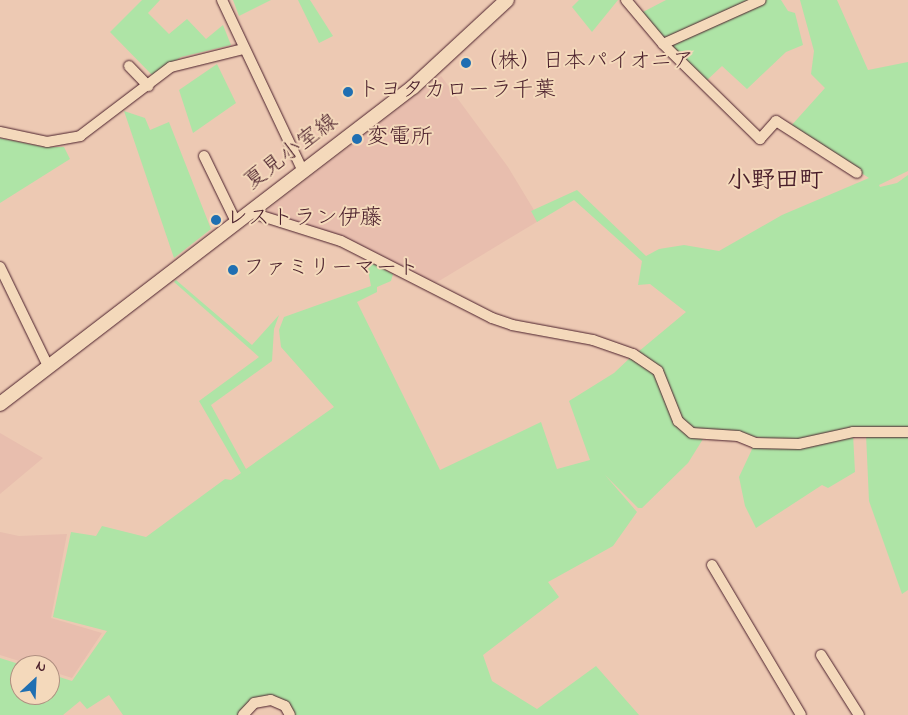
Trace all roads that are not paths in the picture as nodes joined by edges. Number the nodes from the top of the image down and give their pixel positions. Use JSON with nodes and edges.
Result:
{"nodes":[{"id":1,"x":222,"y":0,"type":"edge"},
{"id":2,"x":507,"y":0,"type":"edge"},
{"id":3,"x":626,"y":0,"type":"edge"},
{"id":4,"x":761,"y":0,"type":"edge"},
{"id":5,"x":663,"y":44,"type":"junction"},
{"id":6,"x":243,"y":49,"type":"junction"},
{"id":7,"x":129,"y":66,"type":"dead end"},
{"id":8,"x":148,"y":86,"type":"junction"},
{"id":9,"x":0,"y":132,"type":"edge"},
{"id":10,"x":204,"y":156,"type":"dead end"},
{"id":11,"x":303,"y":171,"type":"junction"},
{"id":12,"x":857,"y":173,"type":"dead end"},
{"id":13,"x":249,"y":212,"type":"junction"},
{"id":14,"x":236,"y":222,"type":"junction"},
{"id":15,"x":0,"y":267,"type":"edge"},
{"id":16,"x":48,"y":366,"type":"junction"},
{"id":17,"x":0,"y":404,"type":"edge"},
{"id":18,"x":908,"y":432,"type":"edge"},
{"id":19,"x":712,"y":565,"type":"dead end"},
{"id":20,"x":821,"y":655,"type":"dead end"},
{"id":21,"x":243,"y":715,"type":"edge"},
{"id":22,"x":290,"y":715,"type":"edge"},
{"id":23,"x":801,"y":715,"type":"edge"},
{"id":24,"x":859,"y":715,"type":"edge"}],
"edges":[{"from":1,"to":6,"type":"street"},
{"from":2,"to":11,"type":"main road","name":"夏見小室線"},
{"from":3,"to":5,"type":"street"},
{"from":4,"to":5,"type":"street"},
{"from":5,"to":12,"type":"street"},
{"from":6,"to":8,"type":"street"},
{"from":6,"to":11,"type":"street"},
{"from":7,"to":8,"type":"street"},
{"from":8,"to":9,"type":"street"},
{"from":10,"to":14,"type":"street"},
{"from":11,"to":13,"type":"main road","name":"夏見小室線"},
{"from":13,"to":14,"type":"main road","name":"夏見小室線"},
{"from":13,"to":18,"type":"street"},
{"from":14,"to":16,"type":"main road","name":"夏見小室線"},
{"from":15,"to":16,"type":"street"},
{"from":16,"to":17,"type":"main road","name":"夏見小室線"},
{"from":19,"to":23,"type":"street"},
{"from":20,"to":24,"type":"street"},
{"from":21,"to":22,"type":"street"}]}
